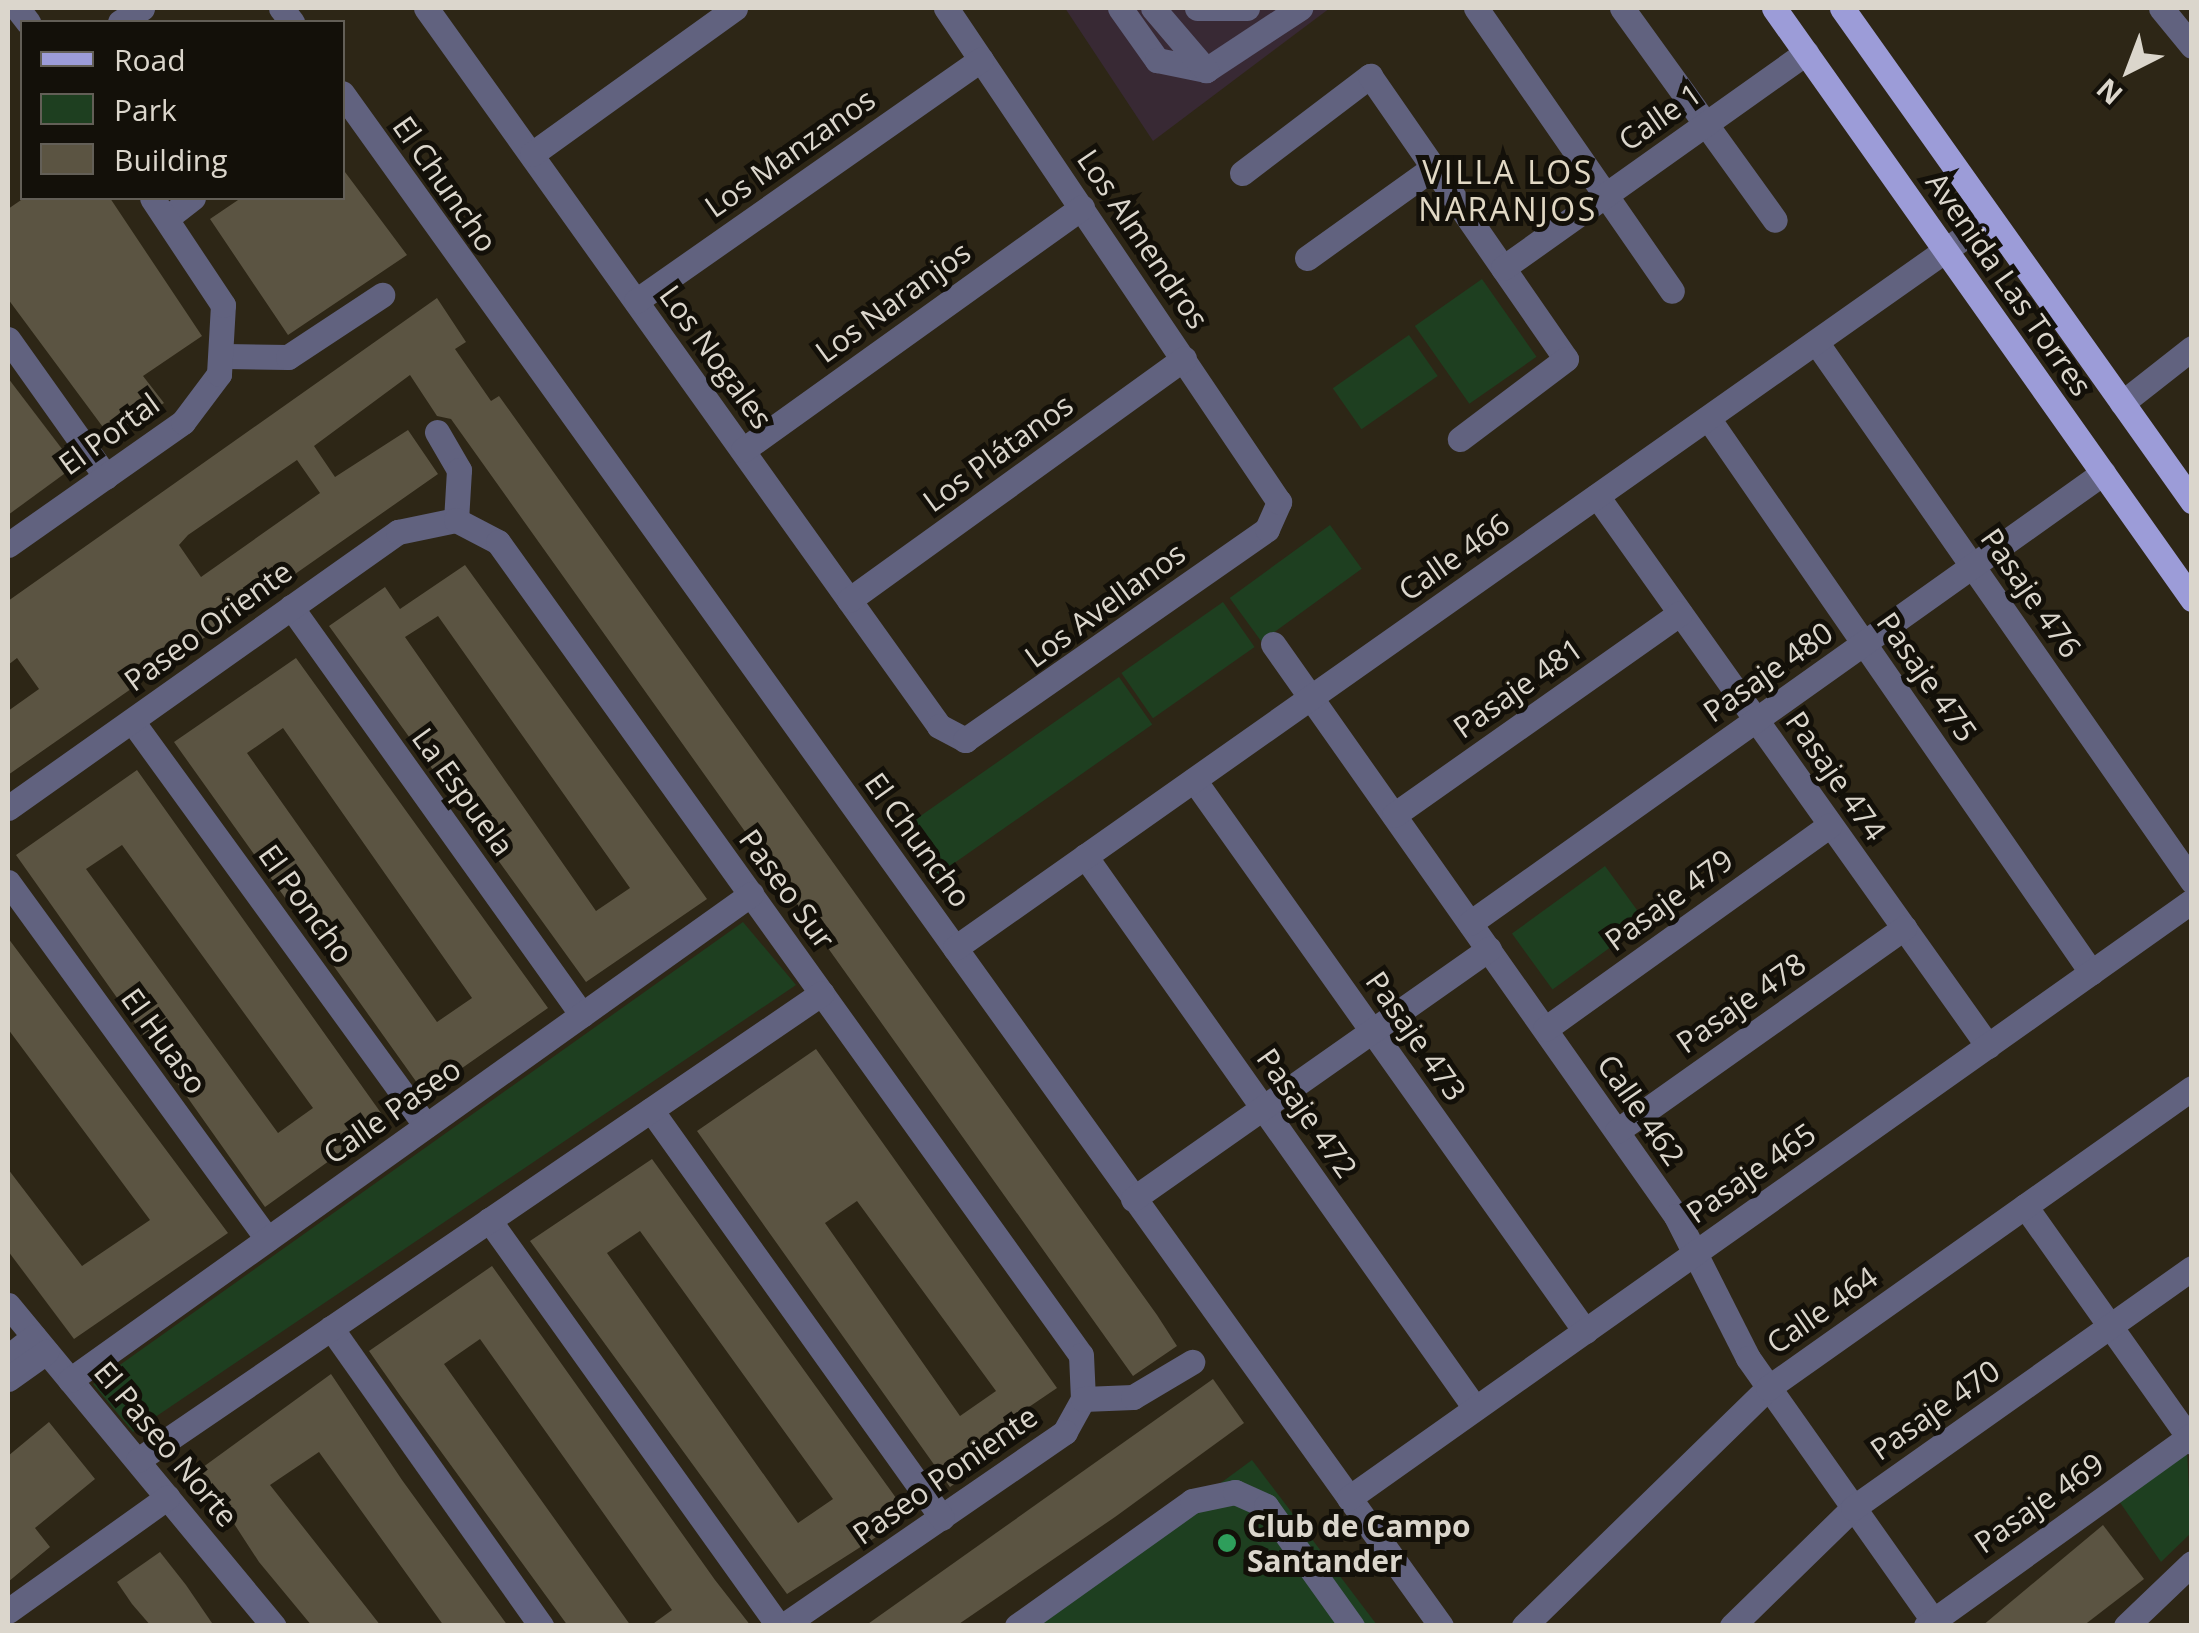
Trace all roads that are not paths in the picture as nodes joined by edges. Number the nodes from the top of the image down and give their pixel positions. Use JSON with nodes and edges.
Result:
{"nodes":[{"id":1,"x":426,"y":8,"type":"edge"},
{"id":2,"x":735,"y":8,"type":"edge"},
{"id":3,"x":946,"y":8,"type":"edge"},
{"id":4,"x":1120,"y":8,"type":"edge"},
{"id":5,"x":1153,"y":8,"type":"edge"},
{"id":6,"x":1197,"y":8,"type":"edge"},
{"id":7,"x":1246,"y":8,"type":"edge"},
{"id":8,"x":1300,"y":8,"type":"edge"},
{"id":9,"x":1476,"y":8,"type":"edge"},
{"id":10,"x":1622,"y":8,"type":"edge"},
{"id":11,"x":1774,"y":8,"type":"edge"},
{"id":12,"x":1842,"y":8,"type":"edge"},
{"id":13,"x":2160,"y":8,"type":"edge"},
{"id":14,"x":2192,"y":46,"type":"edge"},
{"id":15,"x":1806,"y":53,"type":"junction"},
{"id":16,"x":981,"y":58,"type":"junction"},
{"id":17,"x":1206,"y":70,"type":"junction"},
{"id":18,"x":345,"y":97,"type":"edge"},
{"id":19,"x":1705,"y":125,"type":"junction"},
{"id":20,"x":532,"y":154,"type":"junction"},
{"id":21,"x":1434,"y":167,"type":"junction"},
{"id":22,"x":1242,"y":173,"type":"dead end"},
{"id":23,"x":1606,"y":195,"type":"junction"},
{"id":24,"x":187,"y":200,"type":"edge"},
{"id":25,"x":1082,"y":207,"type":"junction"},
{"id":26,"x":160,"y":208,"type":"edge"},
{"id":27,"x":1991,"y":218,"type":"junction"},
{"id":28,"x":1775,"y":220,"type":"dead end"},
{"id":29,"x":1946,"y":250,"type":"junction"},
{"id":30,"x":1307,"y":258,"type":"dead end"},
{"id":31,"x":1503,"y":268,"type":"junction"},
{"id":32,"x":1672,"y":291,"type":"dead end"},
{"id":33,"x":382,"y":295,"type":"dead end"},
{"id":34,"x":636,"y":302,"type":"junction"},
{"id":35,"x":8,"y":339,"type":"edge"},
{"id":36,"x":1816,"y":342,"type":"junction"},
{"id":37,"x":2192,"y":348,"type":"edge"},
{"id":38,"x":225,"y":356,"type":"junction"},
{"id":39,"x":1184,"y":358,"type":"junction"},
{"id":40,"x":2122,"y":403,"type":"junction"},
{"id":41,"x":1708,"y":418,"type":"junction"},
{"id":42,"x":437,"y":432,"type":"dead end"},
{"id":43,"x":1460,"y":439,"type":"dead end"},
{"id":44,"x":743,"y":450,"type":"junction"},
{"id":45,"x":2103,"y":473,"type":"junction"},
{"id":46,"x":106,"y":477,"type":"junction"},
{"id":47,"x":1597,"y":496,"type":"junction"},
{"id":48,"x":2192,"y":501,"type":"edge"},
{"id":49,"x":1279,"y":509,"type":"joint"},
{"id":50,"x":456,"y":520,"type":"junction"},
{"id":51,"x":8,"y":545,"type":"edge"},
{"id":52,"x":1973,"y":566,"type":"junction"},
{"id":53,"x":2192,"y":599,"type":"edge"},
{"id":54,"x":849,"y":600,"type":"junction"},
{"id":55,"x":291,"y":607,"type":"junction"},
{"id":56,"x":1680,"y":613,"type":"junction"},
{"id":57,"x":1864,"y":643,"type":"junction"},
{"id":58,"x":1273,"y":644,"type":"dead end"},
{"id":59,"x":1311,"y":697,"type":"junction"},
{"id":60,"x":1756,"y":720,"type":"junction"},
{"id":61,"x":132,"y":721,"type":"junction"},
{"id":62,"x":958,"y":739,"type":"joint"},
{"id":63,"x":1194,"y":780,"type":"junction"},
{"id":64,"x":8,"y":808,"type":"edge"},
{"id":65,"x":1394,"y":815,"type":"junction"},
{"id":66,"x":1830,"y":824,"type":"junction"},
{"id":67,"x":1085,"y":856,"type":"junction"},
{"id":68,"x":2192,"y":881,"type":"edge"},
{"id":69,"x":8,"y":882,"type":"edge"},
{"id":70,"x":751,"y":894,"type":"junction"},
{"id":71,"x":2192,"y":902,"type":"edge"},
{"id":72,"x":1470,"y":924,"type":"junction"},
{"id":73,"x":1904,"y":928,"type":"junction"},
{"id":74,"x":955,"y":948,"type":"junction"},
{"id":75,"x":1488,"y":949,"type":"junction"},
{"id":76,"x":2091,"y":972,"type":"junction"},
{"id":77,"x":822,"y":994,"type":"junction"},
{"id":78,"x":582,"y":1015,"type":"junction"},
{"id":79,"x":1545,"y":1029,"type":"junction"},
{"id":80,"x":1372,"y":1031,"type":"junction"},
{"id":81,"x":1988,"y":1046,"type":"junction"},
{"id":82,"x":2192,"y":1088,"type":"edge"},
{"id":83,"x":1263,"y":1108,"type":"junction"},
{"id":84,"x":651,"y":1110,"type":"junction"},
{"id":85,"x":426,"y":1126,"type":"junction"},
{"id":86,"x":1616,"y":1131,"type":"junction"},
{"id":87,"x":1132,"y":1199,"type":"junction"},
{"id":88,"x":2025,"y":1206,"type":"junction"},
{"id":89,"x":489,"y":1220,"type":"junction"},
{"id":90,"x":268,"y":1239,"type":"junction"},
{"id":91,"x":1694,"y":1253,"type":"junction"},
{"id":92,"x":2192,"y":1268,"type":"edge"},
{"id":93,"x":8,"y":1305,"type":"edge"},
{"id":94,"x":2110,"y":1326,"type":"junction"},
{"id":95,"x":331,"y":1328,"type":"junction"},
{"id":96,"x":1585,"y":1331,"type":"junction"},
{"id":97,"x":40,"y":1344,"type":"junction"},
{"id":98,"x":8,"y":1357,"type":"edge"},
{"id":99,"x":1192,"y":1362,"type":"dead end"},
{"id":100,"x":8,"y":1379,"type":"edge"},
{"id":101,"x":70,"y":1380,"type":"junction"},
{"id":102,"x":1768,"y":1388,"type":"junction"},
{"id":103,"x":1083,"y":1399,"type":"junction"},
{"id":104,"x":1476,"y":1408,"type":"junction"},
{"id":105,"x":2190,"y":1438,"type":"edge"},
{"id":106,"x":138,"y":1460,"type":"junction"},
{"id":107,"x":168,"y":1496,"type":"junction"},
{"id":108,"x":1349,"y":1498,"type":"junction"},
{"id":109,"x":1853,"y":1508,"type":"junction"},
{"id":110,"x":942,"y":1518,"type":"junction"},
{"id":111,"x":2192,"y":1563,"type":"edge"},
{"id":112,"x":8,"y":1611,"type":"edge"},
{"id":113,"x":1932,"y":1623,"type":"edge"},
{"id":114,"x":274,"y":1626,"type":"edge"},
{"id":115,"x":542,"y":1626,"type":"edge"},
{"id":116,"x":781,"y":1626,"type":"edge"},
{"id":117,"x":1017,"y":1626,"type":"edge"},
{"id":118,"x":1352,"y":1626,"type":"edge"},
{"id":119,"x":1441,"y":1626,"type":"edge"},
{"id":120,"x":1524,"y":1626,"type":"edge"},
{"id":121,"x":1732,"y":1626,"type":"edge"},
{"id":122,"x":2126,"y":1626,"type":"edge"}],
"edges":[{"from":1,"to":20,"type":"street","name":"Los Nogales"},
{"from":2,"to":20,"type":"street"},
{"from":3,"to":16,"type":"street","name":"Los Almendros"},
{"from":4,"to":17,"type":"street"},
{"from":5,"to":17,"type":"street"},
{"from":6,"to":7,"type":"street"},
{"from":8,"to":17,"type":"street"},
{"from":9,"to":23,"type":"street"},
{"from":10,"to":19,"type":"street"},
{"from":11,"to":15,"type":"main road","name":"Avenida Las Torres"},
{"from":12,"to":27,"type":"main road","name":"Avenida Las Torres"},
{"from":13,"to":14,"type":"street"},
{"from":15,"to":19,"type":"street","name":"Calle 1"},
{"from":15,"to":29,"type":"main road","name":"Avenida Las Torres"},
{"from":16,"to":25,"type":"street","name":"Los Almendros"},
{"from":16,"to":34,"type":"street","name":"Los Manzanos"},
{"from":18,"to":74,"type":"street","name":"El Chuncho"},
{"from":19,"to":23,"type":"street","name":"Calle 1"},
{"from":19,"to":28,"type":"street"},
{"from":20,"to":34,"type":"street","name":"Los Nogales"},
{"from":21,"to":22,"type":"street"},
{"from":21,"to":30,"type":"street"},
{"from":21,"to":31,"type":"street"},
{"from":23,"to":31,"type":"street","name":"Calle 1"},
{"from":23,"to":32,"type":"street"},
{"from":24,"to":26,"type":"street"},
{"from":25,"to":39,"type":"street","name":"Los Almendros"},
{"from":25,"to":44,"type":"street","name":"Los Naranjos"},
{"from":26,"to":38,"type":"street","name":"El Portal"},
{"from":27,"to":29,"type":"street","name":"Calle 466"},
{"from":27,"to":40,"type":"main road","name":"Avenida Las Torres"},
{"from":29,"to":36,"type":"street","name":"Calle 466"},
{"from":29,"to":45,"type":"main road","name":"Avenida Las Torres"},
{"from":31,"to":43,"type":"street"},
{"from":33,"to":38,"type":"street"},
{"from":34,"to":44,"type":"street","name":"Los Nogales"},
{"from":35,"to":46,"type":"street"},
{"from":36,"to":41,"type":"street","name":"Calle 466"},
{"from":36,"to":52,"type":"street","name":"Pasaje 476"},
{"from":37,"to":40,"type":"street"},
{"from":38,"to":46,"type":"street","name":"El Portal"},
{"from":39,"to":49,"type":"street","name":"Los Almendros"},
{"from":39,"to":54,"type":"street","name":"Los Plátanos"},
{"from":40,"to":48,"type":"main road","name":"Avenida Las Torres"},
{"from":41,"to":47,"type":"street","name":"Calle 466"},
{"from":41,"to":57,"type":"street","name":"Pasaje 475"},
{"from":42,"to":50,"type":"street"},
{"from":44,"to":54,"type":"street","name":"Los Nogales"},
{"from":45,"to":52,"type":"street","name":"Pasaje 480"},
{"from":45,"to":53,"type":"main road","name":"Avenida Las Torres"},
{"from":46,"to":51,"type":"street","name":"El Portal"},
{"from":47,"to":56,"type":"street","name":"Pasaje 474"},
{"from":47,"to":59,"type":"street","name":"Calle 466"},
{"from":49,"to":62,"type":"street","name":"Los Avellanos"},
{"from":50,"to":55,"type":"street","name":"Paseo Oriente"},
{"from":50,"to":70,"type":"street","name":"Paseo Sur"},
{"from":52,"to":57,"type":"street","name":"Pasaje 480"},
{"from":52,"to":68,"type":"street","name":"Pasaje 476"},
{"from":54,"to":62,"type":"street","name":"Los Nogales"},
{"from":55,"to":61,"type":"street","name":"Paseo Oriente"},
{"from":55,"to":78,"type":"street","name":"La Espuela"},
{"from":56,"to":60,"type":"street","name":"Pasaje 474"},
{"from":56,"to":65,"type":"street","name":"Pasaje 481"},
{"from":57,"to":60,"type":"street","name":"Pasaje 480"},
{"from":57,"to":76,"type":"street","name":"Pasaje 475"},
{"from":58,"to":59,"type":"street","name":"Calle 462"},
{"from":59,"to":63,"type":"street","name":"Calle 466"},
{"from":59,"to":65,"type":"street","name":"Calle 462"},
{"from":60,"to":66,"type":"street","name":"Pasaje 474"},
{"from":60,"to":72,"type":"street","name":"Pasaje 480"},
{"from":61,"to":64,"type":"street","name":"Paseo Oriente"},
{"from":61,"to":85,"type":"street","name":"El Poncho"},
{"from":63,"to":67,"type":"street","name":"Calle 466"},
{"from":63,"to":80,"type":"street","name":"Pasaje 473"},
{"from":65,"to":72,"type":"street","name":"Calle 462"},
{"from":66,"to":73,"type":"street","name":"Pasaje 474"},
{"from":66,"to":79,"type":"street","name":"Pasaje 479"},
{"from":67,"to":74,"type":"street","name":"Calle 466"},
{"from":67,"to":83,"type":"street","name":"Pasaje 472"},
{"from":69,"to":90,"type":"street","name":"El Huaso"},
{"from":70,"to":77,"type":"street","name":"Paseo Sur"},
{"from":70,"to":78,"type":"street","name":"Calle Paseo"},
{"from":71,"to":76,"type":"street","name":"Pasaje 465"},
{"from":72,"to":75,"type":"street","name":"Calle 462"},
{"from":73,"to":81,"type":"street","name":"Pasaje 474"},
{"from":73,"to":86,"type":"street","name":"Pasaje 478"},
{"from":74,"to":87,"type":"street","name":"El Chuncho"},
{"from":75,"to":79,"type":"street","name":"Calle 462"},
{"from":75,"to":80,"type":"street"},
{"from":76,"to":81,"type":"street","name":"Pasaje 465"},
{"from":77,"to":84,"type":"street"},
{"from":77,"to":103,"type":"street","name":"Paseo Sur"},
{"from":78,"to":85,"type":"street","name":"Calle Paseo"},
{"from":79,"to":86,"type":"street","name":"Calle 462"},
{"from":80,"to":83,"type":"street"},
{"from":80,"to":96,"type":"street","name":"Pasaje 473"},
{"from":81,"to":91,"type":"street","name":"Pasaje 465"},
{"from":82,"to":88,"type":"street","name":"Calle 464"},
{"from":83,"to":87,"type":"street"},
{"from":83,"to":104,"type":"street","name":"Pasaje 472"},
{"from":84,"to":89,"type":"street"},
{"from":84,"to":110,"type":"street"},
{"from":85,"to":90,"type":"street","name":"Calle Paseo"},
{"from":86,"to":91,"type":"street","name":"Calle 462"},
{"from":87,"to":108,"type":"street","name":"El Chuncho"},
{"from":88,"to":94,"type":"street"},
{"from":88,"to":102,"type":"street","name":"Calle 464"},
{"from":89,"to":95,"type":"street"},
{"from":89,"to":116,"type":"street"},
{"from":90,"to":101,"type":"street","name":"Calle Paseo"},
{"from":91,"to":96,"type":"street","name":"Pasaje 465"},
{"from":91,"to":102,"type":"street","name":"Calle 462"},
{"from":92,"to":94,"type":"street","name":"Pasaje 470"},
{"from":93,"to":97,"type":"street","name":"El Paseo Norte"},
{"from":94,"to":105,"type":"street"},
{"from":94,"to":109,"type":"street","name":"Pasaje 470"},
{"from":95,"to":106,"type":"street"},
{"from":95,"to":115,"type":"street"},
{"from":96,"to":104,"type":"street","name":"Pasaje 465"},
{"from":97,"to":98,"type":"street"},
{"from":97,"to":100,"type":"street"},
{"from":97,"to":101,"type":"street","name":"El Paseo Norte"},
{"from":99,"to":103,"type":"street"},
{"from":101,"to":106,"type":"street","name":"El Paseo Norte"},
{"from":102,"to":109,"type":"street","name":"Calle 462"},
{"from":102,"to":120,"type":"street","name":"Calle 464"},
{"from":103,"to":110,"type":"street","name":"Paseo Poniente"},
{"from":104,"to":108,"type":"street","name":"Pasaje 465"},
{"from":105,"to":113,"type":"street","name":"Pasaje 469"},
{"from":106,"to":107,"type":"street","name":"El Paseo Norte"},
{"from":107,"to":112,"type":"street"},
{"from":107,"to":114,"type":"street","name":"El Paseo Norte"},
{"from":108,"to":119,"type":"street","name":"El Chuncho"},
{"from":109,"to":113,"type":"street","name":"Calle 462"},
{"from":109,"to":121,"type":"street","name":"Pasaje 470"},
{"from":110,"to":116,"type":"street","name":"Paseo Poniente"},
{"from":111,"to":122,"type":"street"},
{"from":117,"to":118,"type":"street"}]}
